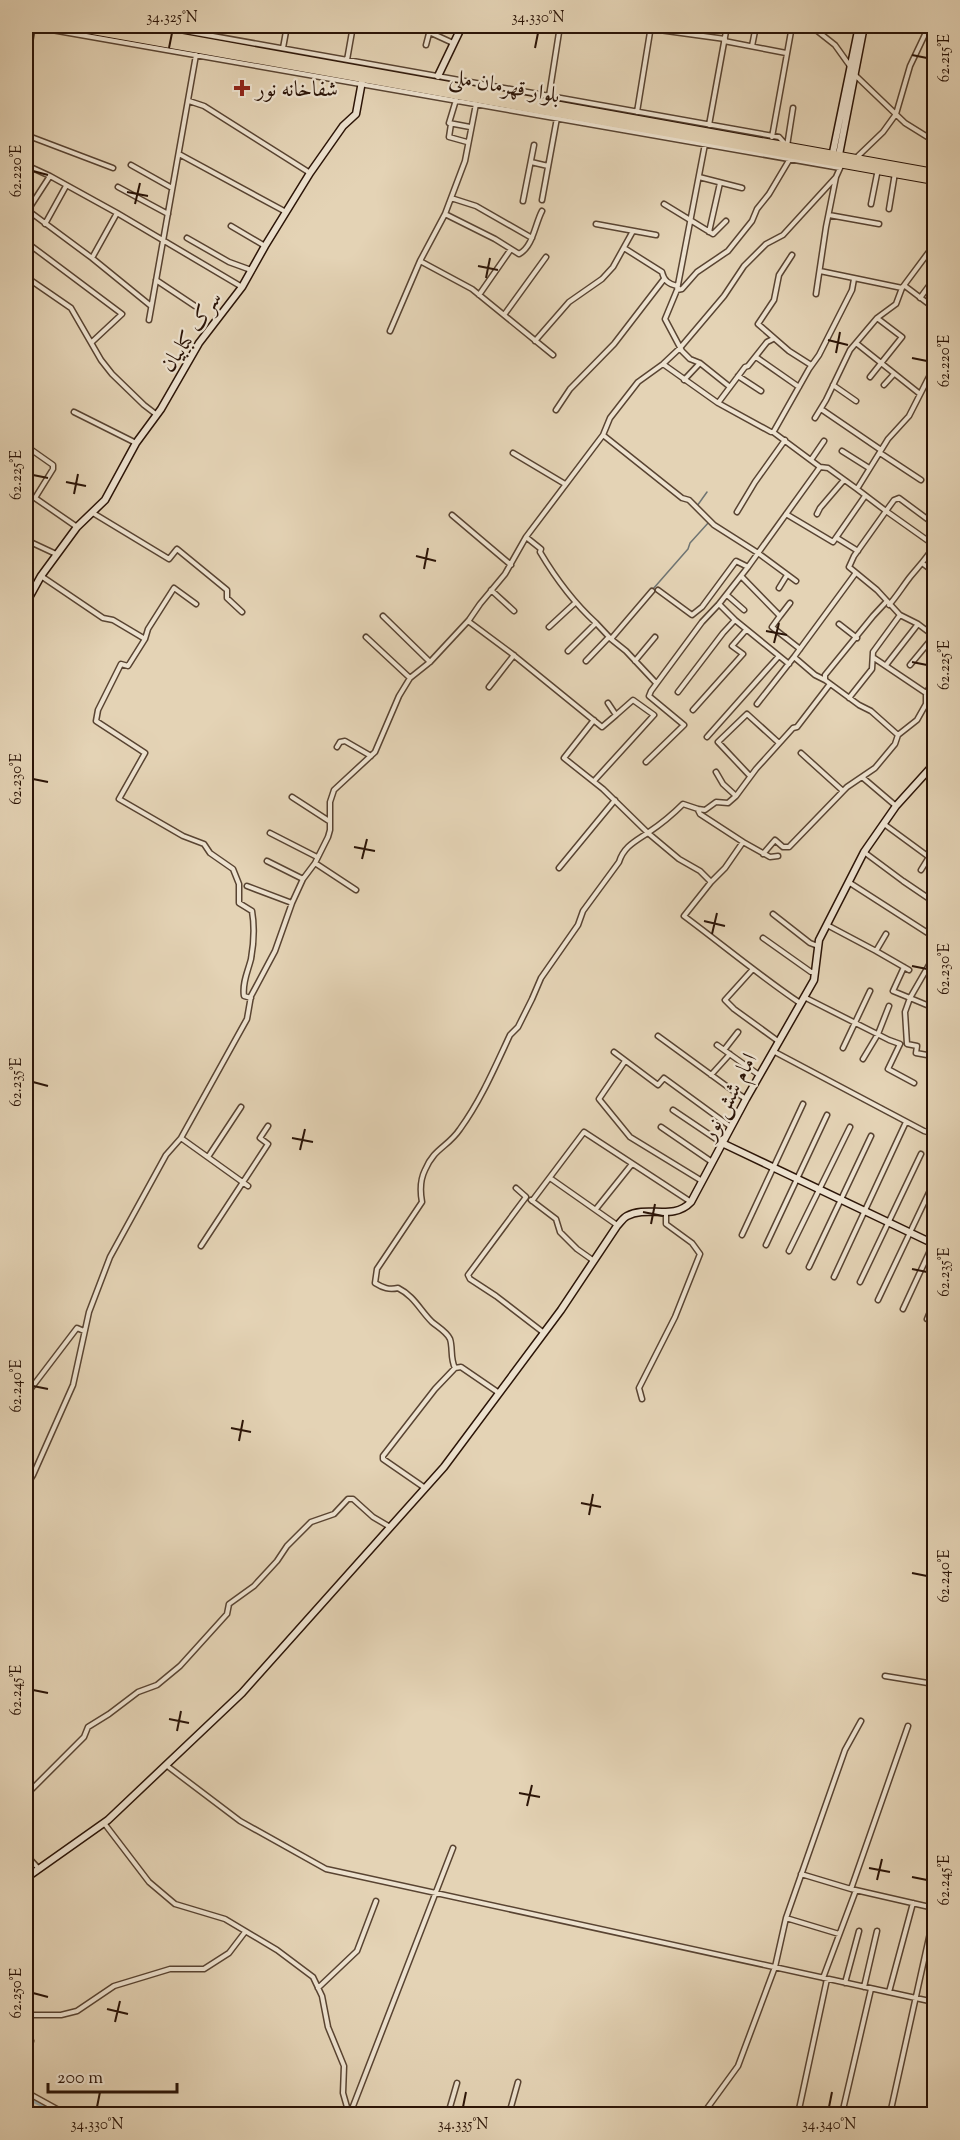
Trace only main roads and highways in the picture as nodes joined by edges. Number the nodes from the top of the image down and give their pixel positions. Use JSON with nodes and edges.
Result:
{"nodes":[{"id":1,"x":70,"y":26,"type":"edge"},
{"id":2,"x":115,"y":26,"type":"edge"},
{"id":3,"x":175,"y":37,"type":"edge"},
{"id":4,"x":771,"y":143,"type":"junction"},
{"id":5,"x":837,"y":160,"type":"junction"},
{"id":6,"x":934,"y":172,"type":"edge"},
{"id":7,"x":934,"y":180,"type":"edge"}],
"edges":[{"from":1,"to":3,"type":"highway","name":"بلوار قهرمان ملی"},
{"from":2,"to":3,"type":"highway","name":"بلوار قهرمان ملی"},
{"from":3,"to":4,"type":"highway","name":"بلوار قهرمان ملی"},
{"from":4,"to":5,"type":"highway","name":"بلوار قهرمان ملی"},
{"from":4,"to":5,"type":"highway","name":"بلوار قهرمان ملی"},
{"from":5,"to":6,"type":"highway","name":"بلوار قهرمان ملی"},
{"from":5,"to":7,"type":"highway","name":"بلوار قهرمان ملی"}]}
